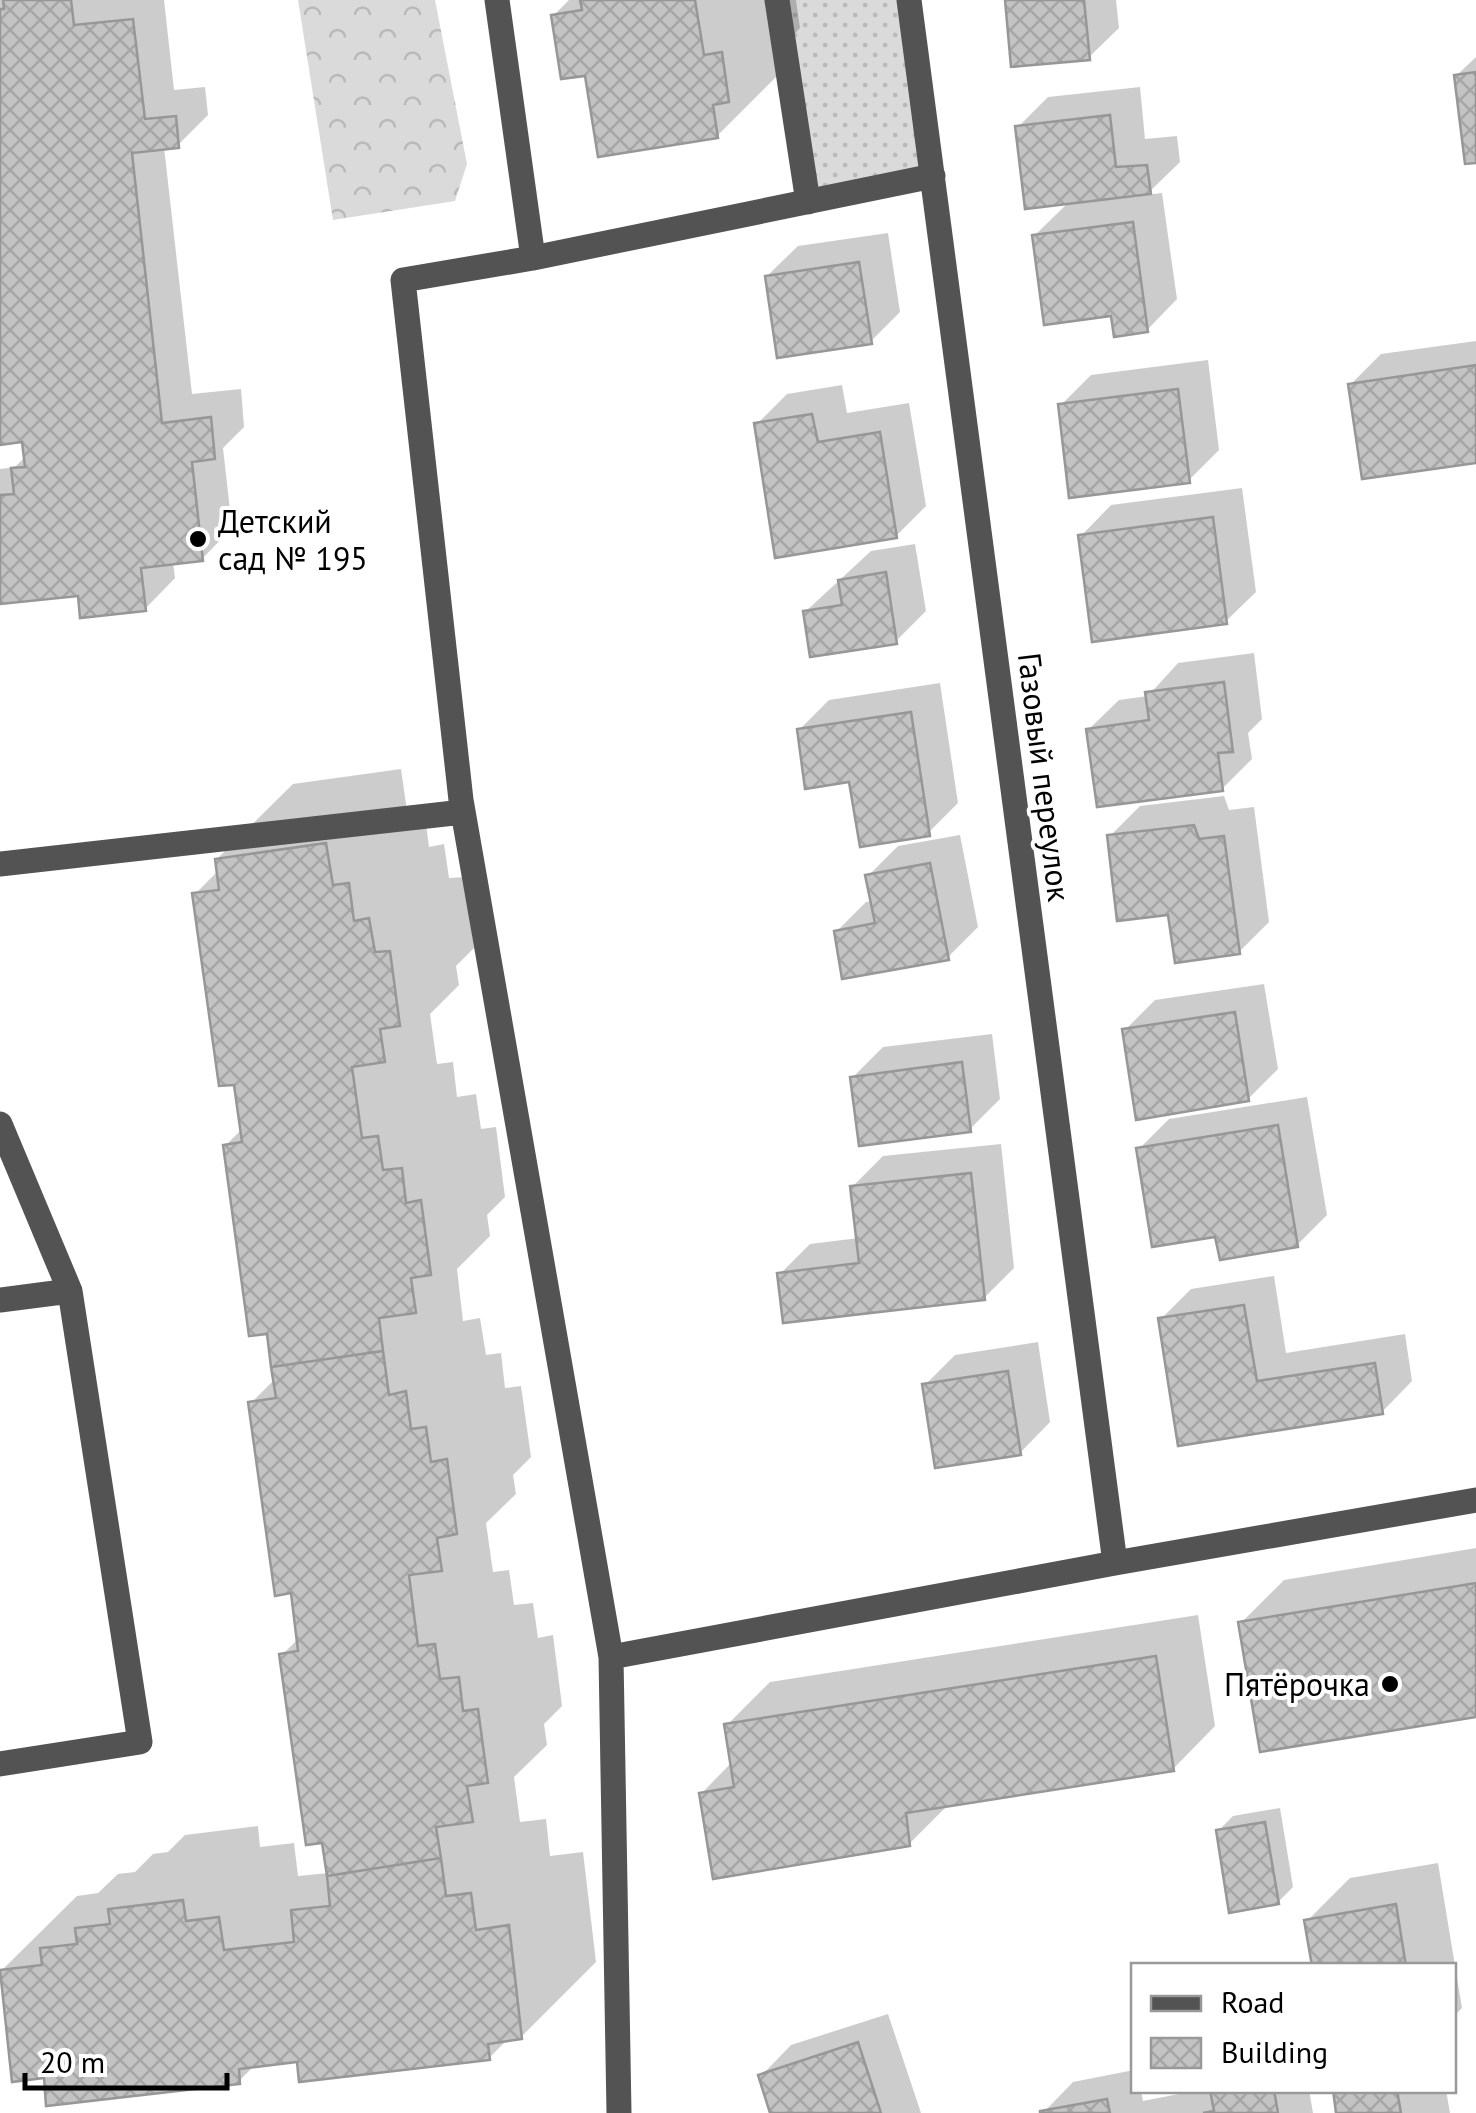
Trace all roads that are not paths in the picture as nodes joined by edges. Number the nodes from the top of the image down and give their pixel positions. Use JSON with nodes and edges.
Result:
{"nodes":[{"id":1,"x":497,"y":0,"type":"edge"},
{"id":2,"x":777,"y":0,"type":"edge"},
{"id":3,"x":909,"y":0,"type":"edge"},
{"id":4,"x":933,"y":176,"type":"junction"},
{"id":5,"x":808,"y":202,"type":"junction"},
{"id":6,"x":534,"y":258,"type":"junction"},
{"id":7,"x":463,"y":812,"type":"junction"},
{"id":8,"x":0,"y":864,"type":"edge"},
{"id":9,"x":0,"y":1124,"type":"edge"},
{"id":10,"x":70,"y":1291,"type":"junction"},
{"id":11,"x":0,"y":1300,"type":"edge"},
{"id":12,"x":1476,"y":1500,"type":"edge"},
{"id":13,"x":1115,"y":1563,"type":"junction"},
{"id":14,"x":611,"y":1657,"type":"junction"},
{"id":15,"x":0,"y":1764,"type":"edge"},
{"id":16,"x":619,"y":2113,"type":"edge"}],
"edges":[{"from":1,"to":6,"type":"street"},
{"from":2,"to":5,"type":"street"},
{"from":3,"to":4,"type":"street","name":"Газовый переулок"},
{"from":4,"to":5,"type":"street"},
{"from":4,"to":13,"type":"street","name":"Газовый переулок"},
{"from":5,"to":6,"type":"street"},
{"from":6,"to":7,"type":"street"},
{"from":7,"to":8,"type":"street"},
{"from":7,"to":14,"type":"street"},
{"from":9,"to":10,"type":"street"},
{"from":10,"to":11,"type":"street"},
{"from":10,"to":15,"type":"street"},
{"from":12,"to":13,"type":"street"},
{"from":13,"to":14,"type":"street"},
{"from":14,"to":16,"type":"street"}]}
